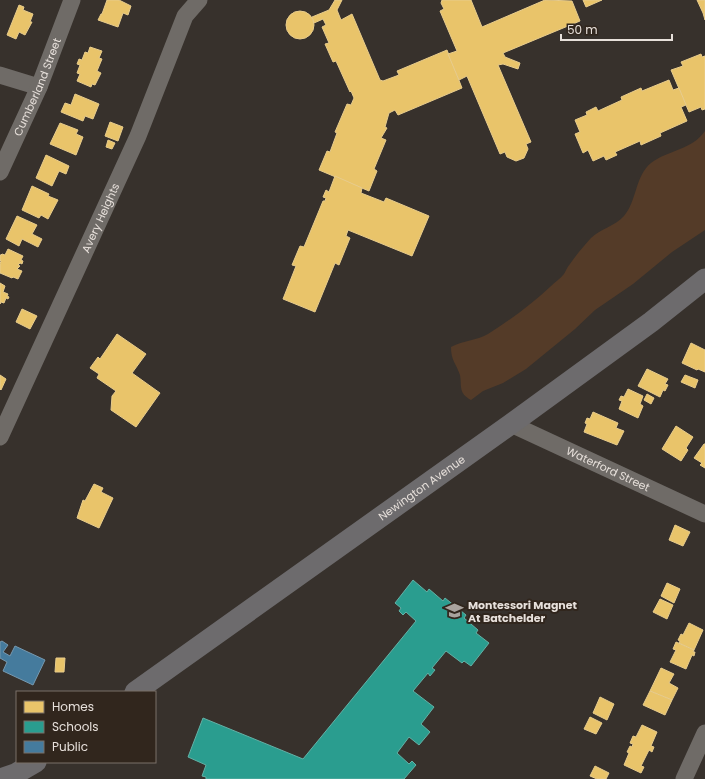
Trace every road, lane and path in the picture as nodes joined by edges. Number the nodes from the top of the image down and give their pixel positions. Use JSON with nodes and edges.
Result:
{"nodes":[{"id":1,"x":72,"y":0,"type":"edge"},
{"id":2,"x":199,"y":0,"type":"edge"},
{"id":3,"x":0,"y":75,"type":"edge"},
{"id":4,"x":39,"y":87,"type":"junction"},
{"id":5,"x":0,"y":172,"type":"edge"},
{"id":6,"x":705,"y":279,"type":"edge"},
{"id":7,"x":511,"y":424,"type":"junction"},
{"id":8,"x":0,"y":437,"type":"edge"},
{"id":9,"x":705,"y":514,"type":"edge"},
{"id":10,"x":136,"y":691,"type":"edge"},
{"id":11,"x":705,"y":733,"type":"edge"},
{"id":12,"x":34,"y":763,"type":"edge"},
{"id":13,"x":0,"y":779,"type":"edge"},
{"id":14,"x":684,"y":779,"type":"edge"}],
"edges":[{"from":1,"to":4,"type":"street","name":"Cumberland Street"},
{"from":2,"to":8,"type":"street","name":"Avery Heights"},
{"from":3,"to":4,"type":"street"},
{"from":4,"to":5,"type":"street","name":"Cumberland Street"},
{"from":6,"to":7,"type":"main road","name":"Newington Avenue"},
{"from":7,"to":9,"type":"street","name":"Waterford Street"},
{"from":7,"to":10,"type":"main road","name":"Newington Avenue"},
{"from":11,"to":14,"type":"street"},
{"from":12,"to":13,"type":"main road"}]}
